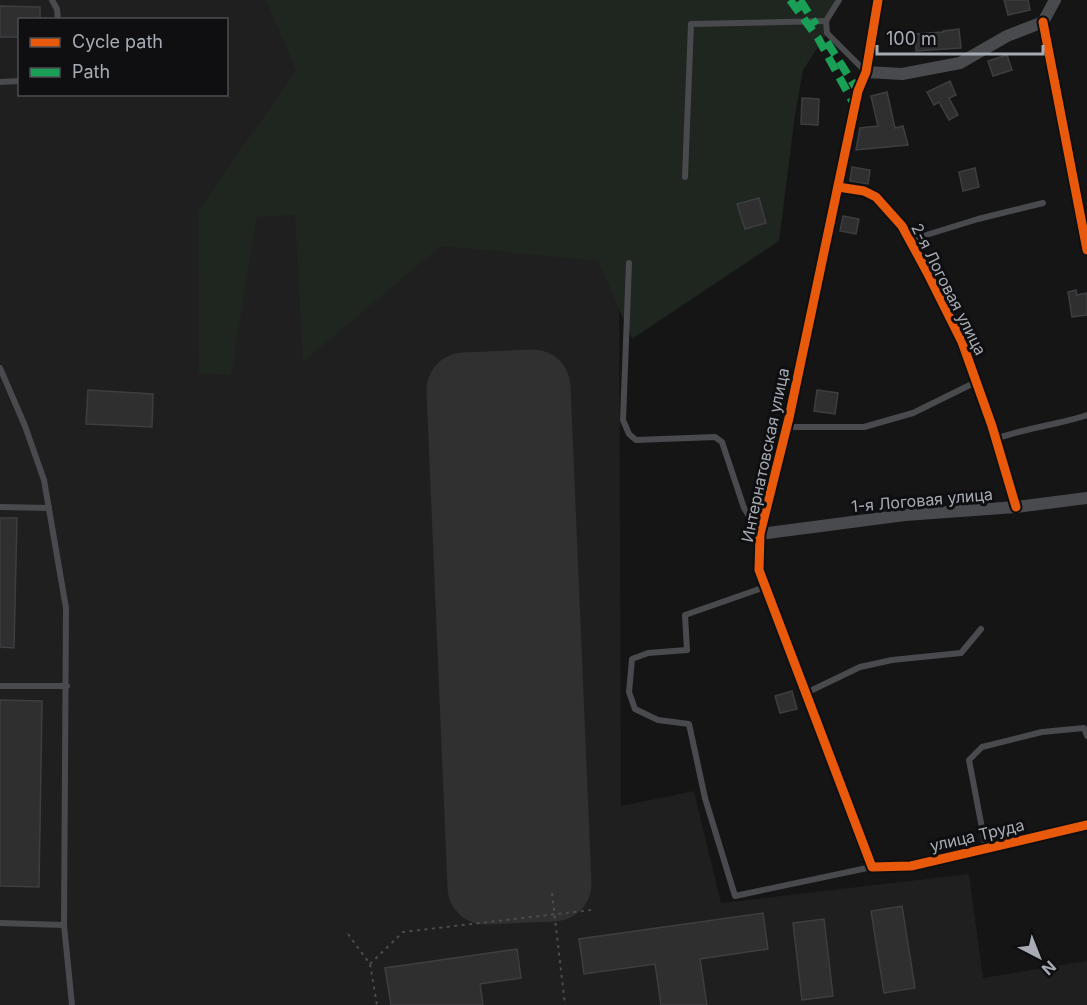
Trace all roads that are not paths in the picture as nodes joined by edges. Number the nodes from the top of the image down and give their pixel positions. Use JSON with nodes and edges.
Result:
{"nodes":[{"id":1,"x":52,"y":0,"type":"edge"},
{"id":2,"x":838,"y":0,"type":"edge"},
{"id":3,"x":878,"y":0,"type":"edge"},
{"id":4,"x":1055,"y":0,"type":"edge"},
{"id":5,"x":58,"y":18,"type":"edge"},
{"id":6,"x":826,"y":21,"type":"junction"},
{"id":7,"x":1043,"y":22,"type":"junction"},
{"id":8,"x":866,"y":72,"type":"junction"},
{"id":9,"x":18,"y":81,"type":"edge"},
{"id":10,"x":0,"y":82,"type":"edge"},
{"id":11,"x":685,"y":177,"type":"dead end"},
{"id":12,"x":838,"y":187,"type":"junction"},
{"id":13,"x":1044,"y":203,"type":"dead end"},
{"id":14,"x":909,"y":240,"type":"junction"},
{"id":15,"x":1087,"y":250,"type":"edge"},
{"id":16,"x":629,"y":263,"type":"dead end"},
{"id":17,"x":0,"y":368,"type":"edge"},
{"id":18,"x":976,"y":382,"type":"junction"},
{"id":19,"x":1087,"y":415,"type":"edge"},
{"id":20,"x":787,"y":427,"type":"junction"},
{"id":21,"x":995,"y":439,"type":"junction"},
{"id":22,"x":1087,"y":498,"type":"edge"},
{"id":23,"x":0,"y":507,"type":"edge"},
{"id":24,"x":1016,"y":507,"type":"junction"},
{"id":25,"x":49,"y":508,"type":"junction"},
{"id":26,"x":760,"y":534,"type":"junction"},
{"id":27,"x":765,"y":587,"type":"junction"},
{"id":28,"x":981,"y":629,"type":"dead end"},
{"id":29,"x":0,"y":686,"type":"edge"},
{"id":30,"x":67,"y":686,"type":"junction"},
{"id":31,"x":806,"y":693,"type":"junction"},
{"id":32,"x":1087,"y":736,"type":"edge"},
{"id":33,"x":1087,"y":825,"type":"edge"},
{"id":34,"x":986,"y":849,"type":"junction"},
{"id":35,"x":872,"y":867,"type":"junction"},
{"id":36,"x":0,"y":923,"type":"edge"},
{"id":37,"x":64,"y":925,"type":"junction"},
{"id":38,"x":72,"y":1005,"type":"edge"}],
"edges":[{"from":1,"to":5,"type":"lane"},
{"from":2,"to":6,"type":"lane"},
{"from":3,"to":8,"type":"street","name":"Интернатовская улица"},
{"from":4,"to":7,"type":"street"},
{"from":6,"to":8,"type":"lane"},
{"from":6,"to":11,"type":"lane"},
{"from":7,"to":8,"type":"street"},
{"from":7,"to":15,"type":"street"},
{"from":8,"to":12,"type":"street","name":"Интернатовская улица"},
{"from":9,"to":10,"type":"lane"},
{"from":12,"to":14,"type":"street","name":"2-я Логовая улица"},
{"from":12,"to":20,"type":"street","name":"Интернатовская улица"},
{"from":13,"to":14,"type":"lane","name":"2-я Логовая улица"},
{"from":14,"to":18,"type":"street","name":"2-я Логовая улица"},
{"from":16,"to":26,"type":"lane"},
{"from":17,"to":25,"type":"lane"},
{"from":18,"to":20,"type":"lane"},
{"from":18,"to":21,"type":"street","name":"2-я Логовая улица"},
{"from":19,"to":21,"type":"lane"},
{"from":20,"to":26,"type":"street","name":"Интернатовская улица"},
{"from":21,"to":24,"type":"street","name":"2-я Логовая улица"},
{"from":22,"to":24,"type":"street","name":"1-я Логовая улица"},
{"from":23,"to":25,"type":"lane"},
{"from":24,"to":26,"type":"street","name":"1-я Логовая улица"},
{"from":25,"to":30,"type":"lane"},
{"from":26,"to":27,"type":"street","name":"Интернатовская улица"},
{"from":27,"to":31,"type":"street","name":"Интернатовская улица"},
{"from":27,"to":35,"type":"lane"},
{"from":28,"to":31,"type":"lane"},
{"from":29,"to":30,"type":"lane"},
{"from":30,"to":37,"type":"lane"},
{"from":31,"to":35,"type":"street","name":"Интернатовская улица"},
{"from":32,"to":34,"type":"lane"},
{"from":33,"to":34,"type":"street","name":"улица Труда"},
{"from":34,"to":35,"type":"street","name":"улица Труда"},
{"from":36,"to":37,"type":"lane"},
{"from":37,"to":38,"type":"lane"}]}
